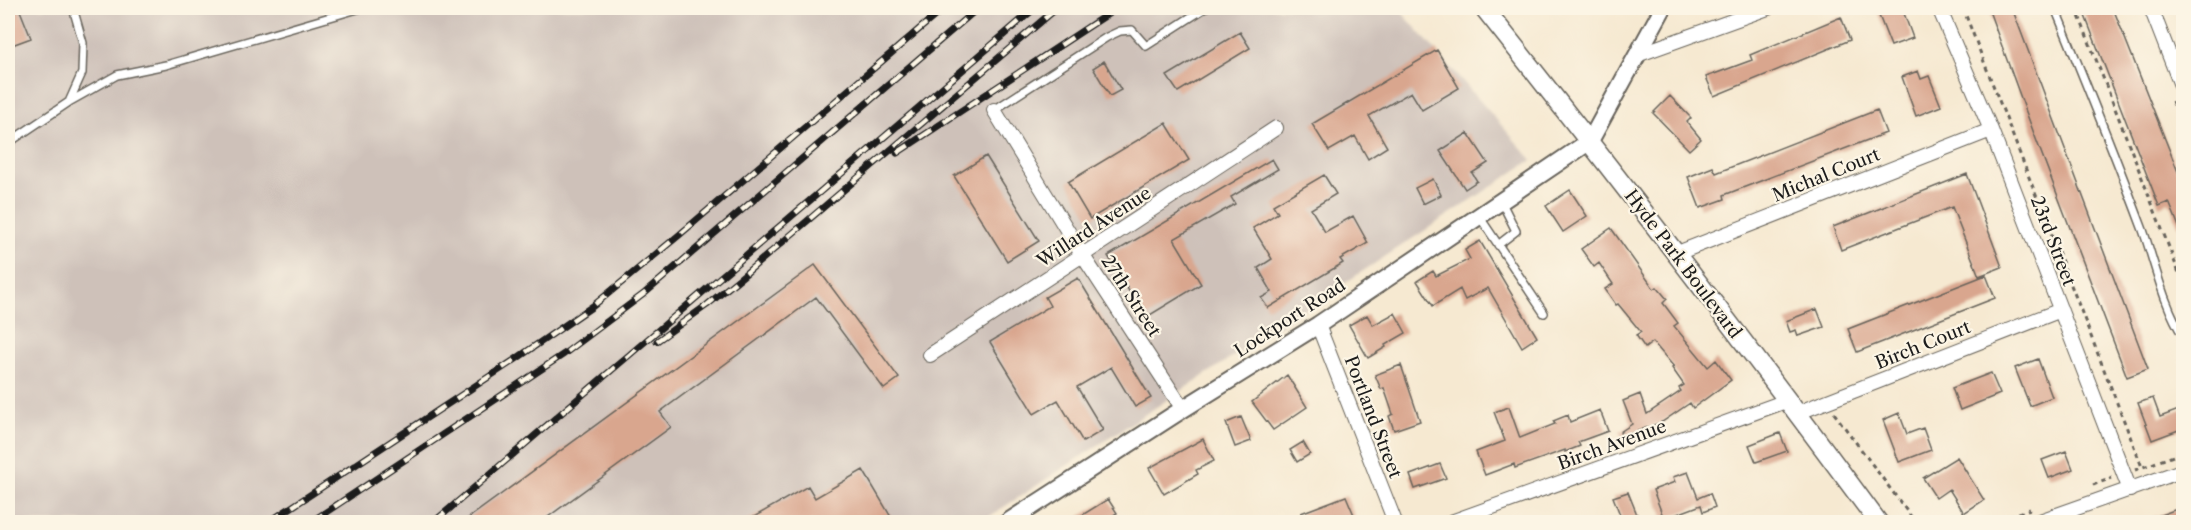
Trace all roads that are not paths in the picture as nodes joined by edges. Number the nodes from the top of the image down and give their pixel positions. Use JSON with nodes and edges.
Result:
{"nodes":[{"id":1,"x":73,"y":8,"type":"edge"},
{"id":2,"x":361,"y":8,"type":"edge"},
{"id":3,"x":1205,"y":8,"type":"edge"},
{"id":4,"x":1484,"y":8,"type":"edge"},
{"id":5,"x":1663,"y":8,"type":"edge"},
{"id":6,"x":1768,"y":8,"type":"edge"},
{"id":7,"x":1939,"y":8,"type":"edge"},
{"id":8,"x":2055,"y":8,"type":"edge"},
{"id":9,"x":2151,"y":8,"type":"edge"},
{"id":10,"x":1637,"y":56,"type":"junction"},
{"id":11,"x":2184,"y":93,"type":"edge"},
{"id":12,"x":69,"y":102,"type":"junction"},
{"id":13,"x":994,"y":110,"type":"joint"},
{"id":14,"x":1276,"y":128,"type":"dead end"},
{"id":15,"x":1991,"y":130,"type":"junction"},
{"id":16,"x":1590,"y":141,"type":"junction"},
{"id":17,"x":8,"y":143,"type":"edge"},
{"id":18,"x":1501,"y":201,"type":"junction"},
{"id":19,"x":1479,"y":216,"type":"junction"},
{"id":20,"x":1498,"y":245,"type":"junction"},
{"id":21,"x":1675,"y":254,"type":"junction"},
{"id":22,"x":1083,"y":256,"type":"junction"},
{"id":23,"x":2061,"y":310,"type":"junction"},
{"id":24,"x":1544,"y":313,"type":"dead end"},
{"id":25,"x":1318,"y":325,"type":"junction"},
{"id":26,"x":2184,"y":337,"type":"edge"},
{"id":27,"x":930,"y":355,"type":"dead end"},
{"id":28,"x":1792,"y":407,"type":"junction"},
{"id":29,"x":1183,"y":409,"type":"junction"},
{"id":30,"x":2184,"y":470,"type":"edge"},
{"id":31,"x":2130,"y":490,"type":"junction"},
{"id":32,"x":1008,"y":522,"type":"edge"},
{"id":33,"x":1395,"y":522,"type":"edge"},
{"id":34,"x":1451,"y":522,"type":"edge"},
{"id":35,"x":1878,"y":522,"type":"edge"},
{"id":36,"x":2037,"y":522,"type":"edge"}],
"edges":[{"from":1,"to":12,"type":"lane"},
{"from":2,"to":12,"type":"lane"},
{"from":3,"to":13,"type":"lane"},
{"from":4,"to":16,"type":"main road","name":"Hyde Park Boulevard"},
{"from":5,"to":10,"type":"street"},
{"from":6,"to":10,"type":"street"},
{"from":7,"to":15,"type":"street","name":"23rd Street"},
{"from":8,"to":26,"type":"lane"},
{"from":9,"to":11,"type":"street"},
{"from":10,"to":16,"type":"street"},
{"from":12,"to":17,"type":"lane"},
{"from":13,"to":22,"type":"street","name":"27th Street"},
{"from":14,"to":22,"type":"street","name":"Willard Avenue"},
{"from":15,"to":21,"type":"street","name":"Michal Court"},
{"from":15,"to":23,"type":"street","name":"23rd Street"},
{"from":16,"to":18,"type":"street","name":"Lockport Road"},
{"from":16,"to":21,"type":"main road","name":"Hyde Park Boulevard"},
{"from":18,"to":19,"type":"street","name":"Lockport Road"},
{"from":18,"to":20,"type":"lane"},
{"from":19,"to":20,"type":"lane"},
{"from":19,"to":25,"type":"street","name":"Lockport Road"},
{"from":20,"to":24,"type":"lane"},
{"from":21,"to":28,"type":"main road","name":"Hyde Park Boulevard"},
{"from":22,"to":27,"type":"street","name":"Willard Avenue"},
{"from":22,"to":29,"type":"street","name":"27th Street"},
{"from":23,"to":28,"type":"street","name":"Birch Court"},
{"from":23,"to":31,"type":"street","name":"23rd Street"},
{"from":25,"to":29,"type":"street","name":"Lockport Road"},
{"from":25,"to":33,"type":"street","name":"Portland Street"},
{"from":28,"to":34,"type":"street","name":"Birch Avenue"},
{"from":28,"to":35,"type":"main road","name":"Hyde Park Boulevard"},
{"from":29,"to":32,"type":"street","name":"Lockport Road"},
{"from":30,"to":31,"type":"street"},
{"from":31,"to":36,"type":"street"}]}
